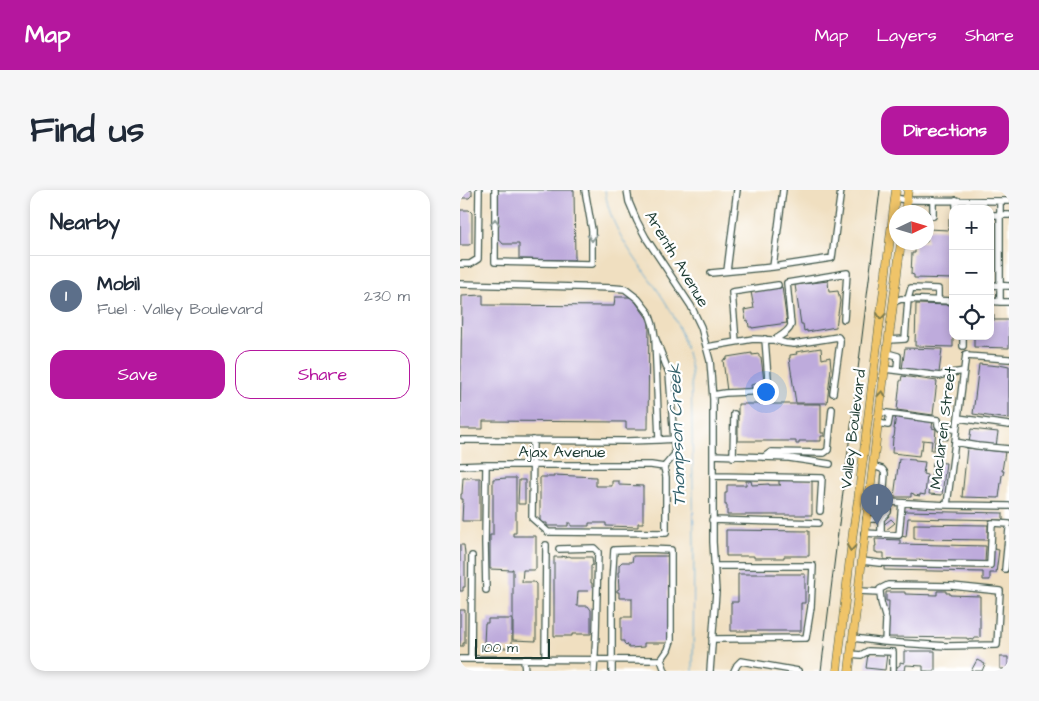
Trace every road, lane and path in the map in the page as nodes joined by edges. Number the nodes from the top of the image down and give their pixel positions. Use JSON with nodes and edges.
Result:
{"nodes":[{"id":1,"x":479,"y":190,"type":"edge"},
{"id":2,"x":495,"y":190,"type":"edge"},
{"id":3,"x":584,"y":190,"type":"edge"},
{"id":4,"x":627,"y":190,"type":"edge"},
{"id":5,"x":737,"y":190,"type":"edge"},
{"id":6,"x":783,"y":190,"type":"edge"},
{"id":7,"x":841,"y":190,"type":"edge"},
{"id":8,"x":908,"y":190,"type":"edge"},
{"id":9,"x":896,"y":194,"type":"edge"},
{"id":10,"x":906,"y":200,"type":"junction"},
{"id":11,"x":933,"y":200,"type":"junction"},
{"id":12,"x":956,"y":200,"type":"junction"},
{"id":13,"x":1000,"y":201,"type":"junction"},
{"id":14,"x":1009,"y":201,"type":"edge"},
{"id":15,"x":906,"y":205,"type":"edge"},
{"id":16,"x":933,"y":205,"type":"edge"},
{"id":17,"x":956,"y":205,"type":"edge"},
{"id":18,"x":994,"y":215,"type":"edge"},
{"id":19,"x":1000,"y":215,"type":"junction"},
{"id":20,"x":1009,"y":216,"type":"edge"},
{"id":21,"x":900,"y":250,"type":"edge"},
{"id":22,"x":887,"y":263,"type":"junction"},
{"id":23,"x":460,"y":264,"type":"edge"},
{"id":24,"x":773,"y":267,"type":"junction"},
{"id":25,"x":727,"y":271,"type":"junction"},
{"id":26,"x":711,"y":273,"type":"dead end"},
{"id":27,"x":460,"y":284,"type":"edge"},
{"id":28,"x":778,"y":285,"type":"dead end"},
{"id":29,"x":994,"y":285,"type":"edge"},
{"id":30,"x":1000,"y":286,"type":"junction"},
{"id":31,"x":1009,"y":286,"type":"edge"},
{"id":32,"x":908,"y":299,"type":"junction"},
{"id":33,"x":938,"y":300,"type":"junction"},
{"id":34,"x":949,"y":301,"type":"edge"},
{"id":35,"x":894,"y":302,"type":"junction"},
{"id":36,"x":994,"y":302,"type":"edge"},
{"id":37,"x":1000,"y":302,"type":"junction"},
{"id":38,"x":1009,"y":302,"type":"edge"},
{"id":39,"x":844,"y":319,"type":"dead end"},
{"id":40,"x":654,"y":337,"type":"junction"},
{"id":41,"x":766,"y":340,"type":"junction"},
{"id":42,"x":774,"y":340,"type":"junction"},
{"id":43,"x":889,"y":340,"type":"junction"},
{"id":44,"x":963,"y":340,"type":"edge"},
{"id":45,"x":736,"y":342,"type":"junction"},
{"id":46,"x":963,"y":346,"type":"dead end"},
{"id":47,"x":707,"y":347,"type":"junction"},
{"id":48,"x":887,"y":353,"type":"junction"},
{"id":49,"x":1009,"y":359,"type":"edge"},
{"id":50,"x":885,"y":368,"type":"junction"},
{"id":51,"x":897,"y":370,"type":"junction"},
{"id":52,"x":964,"y":371,"type":"junction"},
{"id":53,"x":833,"y":394,"type":"dead end"},
{"id":54,"x":713,"y":395,"type":"junction"},
{"id":55,"x":832,"y":409,"type":"dead end"},
{"id":56,"x":879,"y":412,"type":"junction"},
{"id":57,"x":734,"y":414,"type":"dead end"},
{"id":58,"x":890,"y":414,"type":"junction"},
{"id":59,"x":958,"y":418,"type":"junction"},
{"id":60,"x":878,"y":423,"type":"junction"},
{"id":61,"x":1009,"y":425,"type":"edge"},
{"id":62,"x":956,"y":429,"type":"junction"},
{"id":63,"x":460,"y":440,"type":"edge"},
{"id":64,"x":533,"y":440,"type":"junction"},
{"id":65,"x":659,"y":440,"type":"junction"},
{"id":66,"x":674,"y":440,"type":"junction"},
{"id":67,"x":955,"y":442,"type":"junction"},
{"id":68,"x":1009,"y":448,"type":"edge"},
{"id":69,"x":713,"y":456,"type":"junction"},
{"id":70,"x":733,"y":456,"type":"junction"},
{"id":71,"x":764,"y":457,"type":"junction"},
{"id":72,"x":830,"y":464,"type":"dead end"},
{"id":73,"x":486,"y":465,"type":"junction"},
{"id":74,"x":533,"y":465,"type":"junction"},
{"id":75,"x":460,"y":466,"type":"edge"},
{"id":76,"x":873,"y":466,"type":"junction"},
{"id":77,"x":664,"y":467,"type":"junction"},
{"id":78,"x":712,"y":476,"type":"junction"},
{"id":79,"x":858,"y":500,"type":"junction"},
{"id":80,"x":869,"y":501,"type":"junction"},
{"id":81,"x":886,"y":502,"type":"junction"},
{"id":82,"x":902,"y":503,"type":"junction"},
{"id":83,"x":947,"y":505,"type":"junction"},
{"id":84,"x":1009,"y":506,"type":"edge"},
{"id":85,"x":820,"y":511,"type":"dead end"},
{"id":86,"x":866,"y":519,"type":"junction"},
{"id":87,"x":881,"y":519,"type":"junction"},
{"id":88,"x":712,"y":520,"type":"junction"},
{"id":89,"x":818,"y":523,"type":"dead end"},
{"id":90,"x":1009,"y":524,"type":"edge"},
{"id":91,"x":1009,"y":530,"type":"edge"},
{"id":92,"x":864,"y":533,"type":"junction"},
{"id":93,"x":881,"y":533,"type":"junction"},
{"id":94,"x":546,"y":545,"type":"dead end"},
{"id":95,"x":558,"y":549,"type":"dead end"},
{"id":96,"x":472,"y":556,"type":"dead end"},
{"id":97,"x":862,"y":561,"type":"junction"},
{"id":98,"x":714,"y":566,"type":"junction"},
{"id":99,"x":1005,"y":570,"type":"dead end"},
{"id":100,"x":486,"y":590,"type":"dead end"},
{"id":101,"x":858,"y":591,"type":"junction"},
{"id":102,"x":880,"y":592,"type":"junction"},
{"id":103,"x":852,"y":638,"type":"junction"},
{"id":104,"x":712,"y":639,"type":"junction"},
{"id":105,"x":885,"y":642,"type":"junction"},
{"id":106,"x":851,"y":654,"type":"junction"},
{"id":107,"x":460,"y":659,"type":"edge"},
{"id":108,"x":471,"y":659,"type":"junction"},
{"id":109,"x":524,"y":660,"type":"junction"},
{"id":110,"x":546,"y":660,"type":"junction"},
{"id":111,"x":594,"y":660,"type":"junction"},
{"id":112,"x":612,"y":660,"type":"junction"},
{"id":113,"x":661,"y":660,"type":"junction"},
{"id":114,"x":525,"y":671,"type":"edge"},
{"id":115,"x":594,"y":671,"type":"edge"},
{"id":116,"x":612,"y":671,"type":"edge"},
{"id":117,"x":665,"y":671,"type":"edge"},
{"id":118,"x":710,"y":671,"type":"edge"},
{"id":119,"x":734,"y":671,"type":"edge"},
{"id":120,"x":798,"y":671,"type":"edge"},
{"id":121,"x":838,"y":671,"type":"edge"},
{"id":122,"x":849,"y":671,"type":"edge"},
{"id":123,"x":894,"y":671,"type":"edge"}],
"edges":[{"from":1,"to":23,"type":"street"},
{"from":3,"to":2,"type":"street","one_way":true},
{"from":4,"to":47,"type":"street","name":"Arenth Avenue"},
{"from":5,"to":25,"type":"street"},
{"from":6,"to":24,"type":"street"},
{"from":7,"to":24,"type":"street"},
{"from":8,"to":10,"type":"main road"},
{"from":9,"to":10,"type":"street"},
{"from":9,"to":22,"type":"main road","name":"Valley Boulevard"},
{"from":10,"to":11,"type":"street"},
{"from":10,"to":15,"type":"main road"},
{"from":11,"to":12,"type":"street"},
{"from":11,"to":16,"type":"street"},
{"from":12,"to":13,"type":"street"},
{"from":12,"to":17,"type":"street"},
{"from":13,"to":14,"type":"street"},
{"from":13,"to":19,"type":"street"},
{"from":18,"to":19,"type":"street"},
{"from":19,"to":20,"type":"street"},
{"from":19,"to":30,"type":"street"},
{"from":21,"to":35,"type":"main road","name":"Valley Boulevard"},
{"from":22,"to":35,"type":"main road"},
{"from":22,"to":79,"type":"main road","name":"Valley Boulevard","one_way":true},
{"from":24,"to":25,"type":"street"},
{"from":25,"to":26,"type":"street"},
{"from":27,"to":40,"type":"street"},
{"from":28,"to":45,"type":"street"},
{"from":29,"to":30,"type":"street"},
{"from":30,"to":31,"type":"street"},
{"from":30,"to":37,"type":"street"},
{"from":32,"to":33,"type":"street"},
{"from":32,"to":33,"type":"street"},
{"from":32,"to":35,"type":"street"},
{"from":32,"to":43,"type":"street"},
{"from":33,"to":34,"type":"street"},
{"from":35,"to":43,"type":"main road","name":"Valley Boulevard"},
{"from":36,"to":37,"type":"street"},
{"from":37,"to":38,"type":"street"},
{"from":39,"to":42,"type":"street"},
{"from":40,"to":65,"type":"street"},
{"from":40,"to":66,"type":"street"},
{"from":41,"to":42,"type":"street"},
{"from":41,"to":45,"type":"street"},
{"from":41,"to":54,"type":"street"},
{"from":42,"to":53,"type":"street"},
{"from":43,"to":48,"type":"main road","name":"Valley Boulevard"},
{"from":44,"to":46,"type":"street"},
{"from":45,"to":47,"type":"street"},
{"from":47,"to":54,"type":"street","name":"Arenth Avenue"},
{"from":48,"to":50,"type":"main road","name":"Valley Boulevard"},
{"from":48,"to":51,"type":"street"},
{"from":49,"to":52,"type":"street","name":"Maclaren Street"},
{"from":50,"to":51,"type":"street"},
{"from":56,"to":50,"type":"main road","name":"Valley Boulevard","one_way":true},
{"from":51,"to":52,"type":"street"},
{"from":52,"to":59,"type":"street","name":"Maclaren Street"},
{"from":54,"to":69,"type":"street","name":"Arenth Avenue"},
{"from":55,"to":71,"type":"street"},
{"from":56,"to":58,"type":"street"},
{"from":56,"to":60,"type":"main road","name":"Valley Boulevard"},
{"from":57,"to":70,"type":"street"},
{"from":58,"to":60,"type":"street"},
{"from":58,"to":62,"type":"street"},
{"from":59,"to":61,"type":"street"},
{"from":59,"to":62,"type":"street","name":"Maclaren Street"},
{"from":60,"to":76,"type":"main road","name":"Valley Boulevard"},
{"from":62,"to":67,"type":"street","name":"Maclaren Street"},
{"from":63,"to":64,"type":"street"},
{"from":64,"to":65,"type":"street"},
{"from":64,"to":74,"type":"street"},
{"from":65,"to":66,"type":"street"},
{"from":66,"to":77,"type":"street"},
{"from":67,"to":68,"type":"street"},
{"from":67,"to":83,"type":"street","name":"Maclaren Street"},
{"from":69,"to":70,"type":"street"},
{"from":69,"to":78,"type":"street","name":"Arenth Avenue"},
{"from":70,"to":71,"type":"street"},
{"from":71,"to":72,"type":"street"},
{"from":73,"to":74,"type":"street","name":"Ajax Avenue"},
{"from":73,"to":75,"type":"street","name":"Ajax Avenue"},
{"from":73,"to":100,"type":"street"},
{"from":74,"to":77,"type":"street","name":"Ajax Avenue"},
{"from":74,"to":77,"type":"street"},
{"from":76,"to":80,"type":"main road","name":"Valley Boulevard"},
{"from":76,"to":81,"type":"street"},
{"from":78,"to":85,"type":"street"},
{"from":78,"to":88,"type":"street","name":"Arenth Avenue"},
{"from":79,"to":80,"type":"main road"},
{"from":79,"to":121,"type":"main road","name":"Valley Boulevard","one_way":true},
{"from":80,"to":81,"type":"street"},
{"from":80,"to":86,"type":"main road","name":"Valley Boulevard"},
{"from":81,"to":82,"type":"street"},
{"from":81,"to":87,"type":"street"},
{"from":82,"to":83,"type":"street"},
{"from":82,"to":93,"type":"street"},
{"from":83,"to":84,"type":"street"},
{"from":86,"to":87,"type":"street"},
{"from":86,"to":92,"type":"main road","name":"Valley Boulevard"},
{"from":87,"to":93,"type":"street"},
{"from":88,"to":89,"type":"street"},
{"from":88,"to":98,"type":"street","name":"Arenth Avenue"},
{"from":90,"to":97,"type":"street"},
{"from":91,"to":99,"type":"street"},
{"from":92,"to":93,"type":"street"},
{"from":92,"to":97,"type":"main road","name":"Valley Boulevard"},
{"from":94,"to":110,"type":"street"},
{"from":95,"to":111,"type":"street"},
{"from":96,"to":108,"type":"street"},
{"from":97,"to":101,"type":"main road","name":"Valley Boulevard"},
{"from":98,"to":104,"type":"street","name":"Arenth Avenue"},
{"from":98,"to":104,"type":"street"},
{"from":101,"to":102,"type":"street"},
{"from":101,"to":103,"type":"main road","name":"Valley Boulevard"},
{"from":102,"to":105,"type":"street"},
{"from":102,"to":105,"type":"street"},
{"from":103,"to":105,"type":"street"},
{"from":103,"to":106,"type":"main road","name":"Valley Boulevard"},
{"from":104,"to":118,"type":"street","name":"Arenth Avenue"},
{"from":106,"to":122,"type":"main road","name":"Valley Boulevard"},
{"from":106,"to":123,"type":"street"},
{"from":107,"to":108,"type":"street"},
{"from":108,"to":109,"type":"street"},
{"from":109,"to":110,"type":"street"},
{"from":109,"to":114,"type":"street"},
{"from":110,"to":111,"type":"street"},
{"from":111,"to":112,"type":"street"},
{"from":111,"to":115,"type":"street"},
{"from":112,"to":113,"type":"street"},
{"from":112,"to":113,"type":"street"},
{"from":112,"to":116,"type":"street"},
{"from":113,"to":117,"type":"street"},
{"from":119,"to":120,"type":"street"}]}
